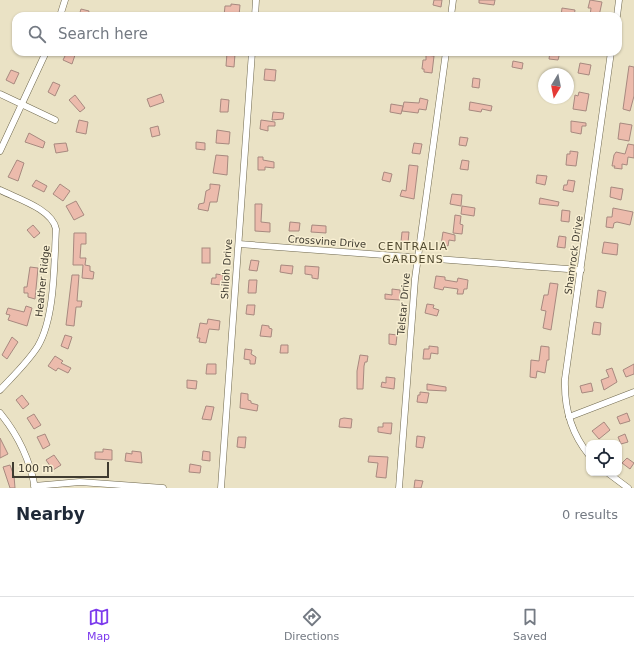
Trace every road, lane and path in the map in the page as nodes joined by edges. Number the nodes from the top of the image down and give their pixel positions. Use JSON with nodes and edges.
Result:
{"nodes":[{"id":1,"x":65,"y":0,"type":"edge"},
{"id":2,"x":256,"y":0,"type":"edge"},
{"id":3,"x":453,"y":0,"type":"edge"},
{"id":4,"x":619,"y":0,"type":"edge"},
{"id":5,"x":61,"y":12,"type":"edge"},
{"id":6,"x":255,"y":12,"type":"edge"},
{"id":7,"x":452,"y":12,"type":"edge"},
{"id":8,"x":618,"y":12,"type":"edge"},
{"id":9,"x":44,"y":56,"type":"edge"},
{"id":10,"x":252,"y":56,"type":"edge"},
{"id":11,"x":445,"y":56,"type":"edge"},
{"id":12,"x":610,"y":56,"type":"edge"},
{"id":13,"x":0,"y":94,"type":"edge"},
{"id":14,"x":22,"y":104,"type":"junction"},
{"id":15,"x":55,"y":120,"type":"dead end"},
{"id":16,"x":0,"y":151,"type":"edge"},
{"id":17,"x":0,"y":190,"type":"edge"},
{"id":18,"x":239,"y":244,"type":"junction"},
{"id":19,"x":418,"y":257,"type":"junction"},
{"id":20,"x":581,"y":270,"type":"junction"},
{"id":21,"x":0,"y":390,"type":"edge"},
{"id":22,"x":634,"y":392,"type":"edge"},
{"id":23,"x":0,"y":412,"type":"edge"},
{"id":24,"x":569,"y":417,"type":"junction"},
{"id":25,"x":586,"y":451,"type":"edge"},
{"id":26,"x":612,"y":476,"type":"edge"},
{"id":27,"x":35,"y":487,"type":"edge"},
{"id":28,"x":163,"y":488,"type":"edge"},
{"id":29,"x":221,"y":488,"type":"edge"},
{"id":30,"x":399,"y":488,"type":"edge"},
{"id":31,"x":628,"y":488,"type":"edge"}],
"edges":[{"from":1,"to":5,"type":"street"},
{"from":2,"to":6,"type":"street"},
{"from":3,"to":7,"type":"street"},
{"from":4,"to":8,"type":"street"},
{"from":9,"to":14,"type":"street"},
{"from":10,"to":18,"type":"street","name":"Shiloh Drive"},
{"from":11,"to":19,"type":"street","name":"Telstar Drive"},
{"from":12,"to":20,"type":"street","name":"Shamrock Drive"},
{"from":13,"to":14,"type":"street"},
{"from":14,"to":15,"type":"street"},
{"from":14,"to":16,"type":"street"},
{"from":17,"to":21,"type":"street","name":"Heather Ridge"},
{"from":18,"to":19,"type":"street","name":"Crossvine Drive"},
{"from":18,"to":29,"type":"street","name":"Shiloh Drive"},
{"from":19,"to":20,"type":"street","name":"Crossvine Drive"},
{"from":19,"to":30,"type":"street","name":"Telstar Drive"},
{"from":20,"to":24,"type":"street","name":"Shamrock Drive"},
{"from":22,"to":24,"type":"street"},
{"from":23,"to":27,"type":"street"},
{"from":24,"to":25,"type":"street","name":"Shamrock Drive"},
{"from":26,"to":31,"type":"street"},
{"from":27,"to":28,"type":"street"}]}
